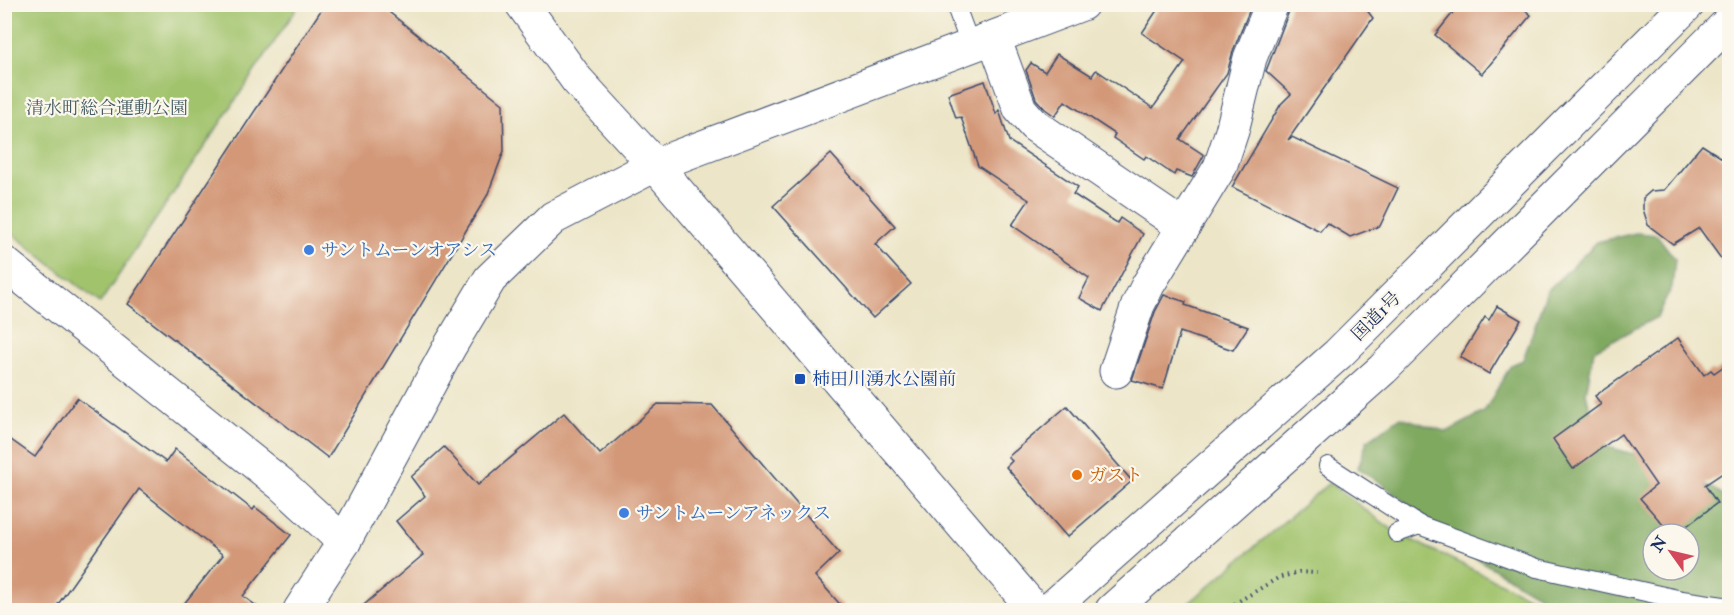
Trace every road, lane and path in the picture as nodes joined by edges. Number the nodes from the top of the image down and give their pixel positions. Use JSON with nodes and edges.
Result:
{"nodes":[{"id":1,"x":522,"y":4,"type":"edge"},
{"id":2,"x":955,"y":4,"type":"edge"},
{"id":3,"x":1082,"y":4,"type":"edge"},
{"id":4,"x":1272,"y":4,"type":"edge"},
{"id":5,"x":1688,"y":4,"type":"edge"},
{"id":6,"x":1730,"y":21,"type":"edge"},
{"id":7,"x":982,"y":43,"type":"junction"},
{"id":8,"x":655,"y":165,"type":"junction"},
{"id":9,"x":1184,"y":227,"type":"junction"},
{"id":10,"x":4,"y":263,"type":"edge"},
{"id":11,"x":1116,"y":371,"type":"dead end"},
{"id":12,"x":1328,"y":466,"type":"dead end"},
{"id":13,"x":1419,"y":525,"type":"junction"},
{"id":14,"x":1397,"y":533,"type":"dead end"},
{"id":15,"x":344,"y":542,"type":"junction"},
{"id":16,"x":1317,"y":573,"type":"dead end"},
{"id":17,"x":1730,"y":607,"type":"edge"},
{"id":18,"x":300,"y":610,"type":"edge"},
{"id":19,"x":1035,"y":610,"type":"edge"},
{"id":20,"x":1049,"y":610,"type":"edge"},
{"id":21,"x":1112,"y":610,"type":"edge"},
{"id":22,"x":1224,"y":610,"type":"edge"}],
"edges":[{"from":1,"to":8,"type":"main road"},
{"from":2,"to":7,"type":"lane"},
{"from":3,"to":7,"type":"main road"},
{"from":4,"to":9,"type":"main road"},
{"from":5,"to":20,"type":"main road","name":"国道1号"},
{"from":6,"to":21,"type":"main road"},
{"from":7,"to":8,"type":"main road"},
{"from":7,"to":9,"type":"main road"},
{"from":8,"to":15,"type":"main road"},
{"from":8,"to":19,"type":"main road"},
{"from":9,"to":11,"type":"main road"},
{"from":10,"to":15,"type":"main road"},
{"from":12,"to":13,"type":"lane"},
{"from":13,"to":14,"type":"lane"},
{"from":13,"to":17,"type":"lane"},
{"from":15,"to":18,"type":"main road"},
{"from":16,"to":22,"type":"path"}]}
